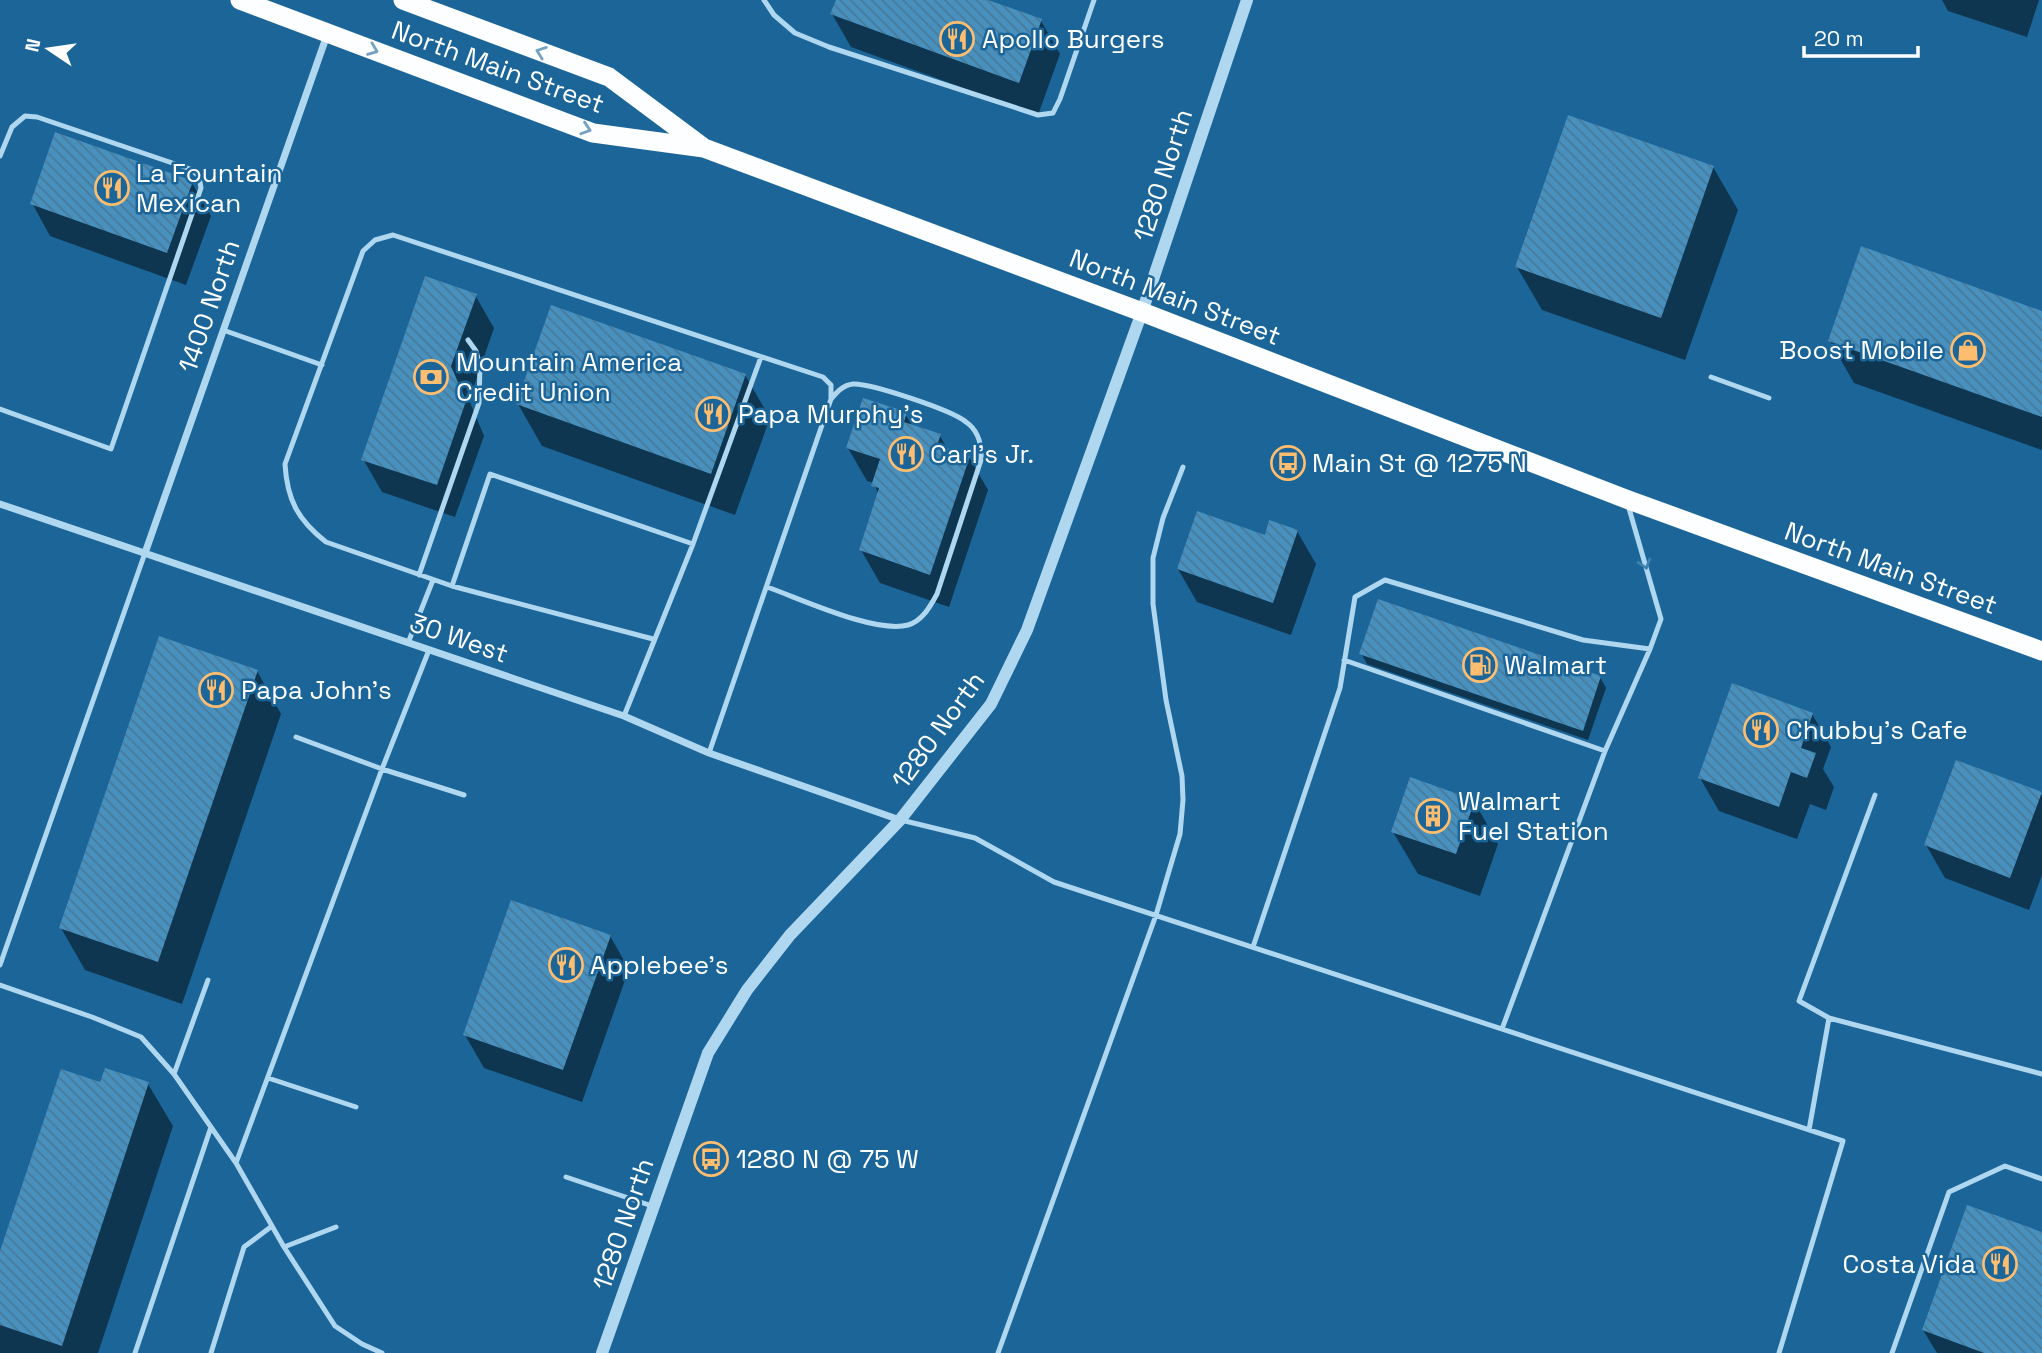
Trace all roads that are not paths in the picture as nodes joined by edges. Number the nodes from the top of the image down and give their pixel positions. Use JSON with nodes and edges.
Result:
{"nodes":[{"id":1,"x":240,"y":0,"type":"edge"},
{"id":2,"x":403,"y":0,"type":"edge"},
{"id":3,"x":764,"y":0,"type":"edge"},
{"id":4,"x":1094,"y":0,"type":"edge"},
{"id":5,"x":1247,"y":0,"type":"edge"},
{"id":6,"x":327,"y":33,"type":"junction"},
{"id":7,"x":704,"y":148,"type":"junction"},
{"id":8,"x":0,"y":156,"type":"edge"},
{"id":9,"x":1142,"y":312,"type":"junction"},
{"id":10,"x":223,"y":330,"type":"junction"},
{"id":11,"x":468,"y":340,"type":"dead end"},
{"id":12,"x":761,"y":357,"type":"junction"},
{"id":13,"x":322,"y":365,"type":"junction"},
{"id":14,"x":1712,"y":377,"type":"dead end"},
{"id":15,"x":1769,"y":398,"type":"dead end"},
{"id":16,"x":831,"y":399,"type":"junction"},
{"id":17,"x":0,"y":408,"type":"edge"},
{"id":18,"x":1183,"y":467,"type":"dead end"},
{"id":19,"x":1626,"y":499,"type":"junction"},
{"id":20,"x":0,"y":504,"type":"edge"},
{"id":21,"x":693,"y":544,"type":"junction"},
{"id":22,"x":145,"y":553,"type":"junction"},
{"id":23,"x":419,"y":575,"type":"junction"},
{"id":24,"x":433,"y":579,"type":"junction"},
{"id":25,"x":452,"y":586,"type":"junction"},
{"id":26,"x":767,"y":587,"type":"junction"},
{"id":27,"x":653,"y":639,"type":"junction"},
{"id":28,"x":408,"y":643,"type":"junction"},
{"id":29,"x":1650,"y":649,"type":"junction"},
{"id":30,"x":429,"y":650,"type":"junction"},
{"id":31,"x":2042,"y":651,"type":"edge"},
{"id":32,"x":1344,"y":660,"type":"junction"},
{"id":33,"x":624,"y":716,"type":"junction"},
{"id":34,"x":296,"y":737,"type":"dead end"},
{"id":35,"x":1605,"y":751,"type":"junction"},
{"id":36,"x":709,"y":753,"type":"junction"},
{"id":37,"x":382,"y":769,"type":"junction"},
{"id":38,"x":464,"y":795,"type":"dead end"},
{"id":39,"x":1875,"y":795,"type":"dead end"},
{"id":40,"x":900,"y":820,"type":"junction"},
{"id":41,"x":1156,"y":915,"type":"junction"},
{"id":42,"x":1253,"y":947,"type":"junction"},
{"id":43,"x":0,"y":965,"type":"edge"},
{"id":44,"x":208,"y":980,"type":"dead end"},
{"id":45,"x":0,"y":985,"type":"edge"},
{"id":46,"x":1829,"y":1018,"type":"junction"},
{"id":47,"x":1502,"y":1029,"type":"junction"},
{"id":48,"x":174,"y":1074,"type":"junction"},
{"id":49,"x":2042,"y":1074,"type":"edge"},
{"id":50,"x":268,"y":1078,"type":"junction"},
{"id":51,"x":356,"y":1107,"type":"dead end"},
{"id":52,"x":211,"y":1127,"type":"junction"},
{"id":53,"x":1809,"y":1130,"type":"junction"},
{"id":54,"x":236,"y":1163,"type":"junction"},
{"id":55,"x":566,"y":1177,"type":"dead end"},
{"id":56,"x":2042,"y":1179,"type":"edge"},
{"id":57,"x":652,"y":1206,"type":"junction"},
{"id":58,"x":272,"y":1226,"type":"junction"},
{"id":59,"x":336,"y":1227,"type":"dead end"},
{"id":60,"x":284,"y":1247,"type":"junction"},
{"id":61,"x":135,"y":1353,"type":"edge"},
{"id":62,"x":211,"y":1353,"type":"edge"},
{"id":63,"x":382,"y":1353,"type":"edge"},
{"id":64,"x":602,"y":1353,"type":"edge"},
{"id":65,"x":998,"y":1353,"type":"edge"},
{"id":66,"x":1779,"y":1353,"type":"edge"},
{"id":67,"x":1892,"y":1353,"type":"edge"}],
"edges":[{"from":1,"to":6,"type":"highway","name":"North Main Street"},
{"from":7,"to":2,"type":"highway","name":"North Main Street","one_way":true},
{"from":3,"to":4,"type":"lane"},
{"from":5,"to":9,"type":"street","name":"1280 North"},
{"from":6,"to":7,"type":"highway","name":"North Main Street","one_way":true},
{"from":6,"to":10,"type":"street","name":"1400 North"},
{"from":7,"to":9,"type":"highway","name":"North Main Street"},
{"from":8,"to":17,"type":"lane"},
{"from":9,"to":19,"type":"highway","name":"North Main Street"},
{"from":9,"to":40,"type":"street","name":"1280 North"},
{"from":10,"to":13,"type":"lane"},
{"from":10,"to":22,"type":"street","name":"1400 North"},
{"from":11,"to":23,"type":"lane"},
{"from":12,"to":13,"type":"lane"},
{"from":12,"to":16,"type":"lane"},
{"from":12,"to":21,"type":"lane"},
{"from":13,"to":23,"type":"lane"},
{"from":14,"to":15,"type":"lane"},
{"from":16,"to":26,"type":"lane"},
{"from":16,"to":26,"type":"lane"},
{"from":18,"to":41,"type":"lane"},
{"from":19,"to":29,"type":"lane","one_way":true},
{"from":19,"to":31,"type":"highway","name":"North Main Street"},
{"from":20,"to":22,"type":"street","name":"30 West"},
{"from":21,"to":25,"type":"lane"},
{"from":21,"to":27,"type":"lane"},
{"from":22,"to":28,"type":"street","name":"30 West"},
{"from":22,"to":43,"type":"lane"},
{"from":23,"to":24,"type":"lane"},
{"from":24,"to":25,"type":"lane"},
{"from":24,"to":28,"type":"lane"},
{"from":25,"to":27,"type":"lane"},
{"from":26,"to":36,"type":"lane"},
{"from":27,"to":33,"type":"lane"},
{"from":28,"to":30,"type":"street","name":"30 West"},
{"from":29,"to":32,"type":"lane"},
{"from":29,"to":35,"type":"lane"},
{"from":30,"to":33,"type":"street","name":"30 West"},
{"from":30,"to":37,"type":"lane"},
{"from":32,"to":35,"type":"lane"},
{"from":32,"to":42,"type":"lane"},
{"from":33,"to":36,"type":"street","name":"30 West"},
{"from":34,"to":37,"type":"lane"},
{"from":35,"to":47,"type":"lane"},
{"from":36,"to":40,"type":"street","name":"30 West"},
{"from":37,"to":38,"type":"lane"},
{"from":37,"to":50,"type":"lane"},
{"from":39,"to":46,"type":"lane"},
{"from":40,"to":41,"type":"lane"},
{"from":40,"to":57,"type":"street","name":"1280 North"},
{"from":41,"to":42,"type":"lane"},
{"from":41,"to":65,"type":"lane"},
{"from":42,"to":47,"type":"lane"},
{"from":44,"to":48,"type":"lane"},
{"from":45,"to":48,"type":"lane"},
{"from":46,"to":49,"type":"lane"},
{"from":46,"to":53,"type":"lane"},
{"from":47,"to":53,"type":"lane"},
{"from":48,"to":52,"type":"lane"},
{"from":50,"to":51,"type":"lane"},
{"from":50,"to":54,"type":"lane"},
{"from":52,"to":54,"type":"lane"},
{"from":52,"to":61,"type":"lane"},
{"from":53,"to":66,"type":"lane"},
{"from":54,"to":58,"type":"lane"},
{"from":55,"to":57,"type":"lane"},
{"from":56,"to":67,"type":"lane"},
{"from":57,"to":64,"type":"street","name":"1280 North"},
{"from":58,"to":60,"type":"lane"},
{"from":58,"to":62,"type":"lane"},
{"from":59,"to":60,"type":"lane"},
{"from":60,"to":63,"type":"lane"}]}
